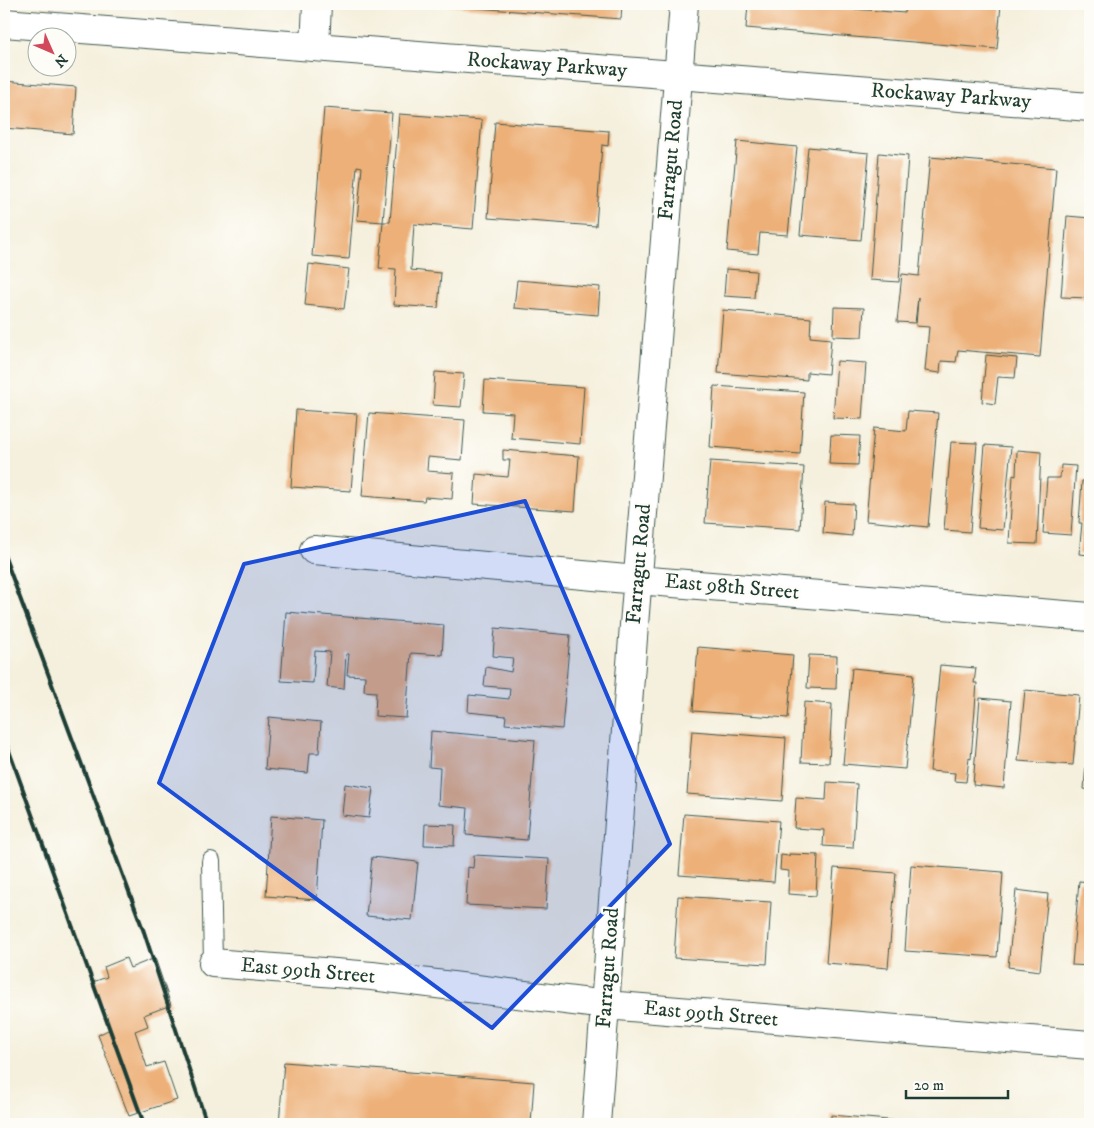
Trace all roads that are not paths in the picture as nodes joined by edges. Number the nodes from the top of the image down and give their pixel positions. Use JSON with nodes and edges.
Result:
{"nodes":[{"id":1,"x":318,"y":4,"type":"edge"},
{"id":2,"x":684,"y":4,"type":"edge"},
{"id":3,"x":4,"y":24,"type":"edge"},
{"id":4,"x":315,"y":47,"type":"junction"},
{"id":5,"x":678,"y":75,"type":"junction"},
{"id":6,"x":1090,"y":107,"type":"edge"},
{"id":7,"x":314,"y":550,"type":"dead end"},
{"id":8,"x":637,"y":580,"type":"junction"},
{"id":9,"x":1090,"y":617,"type":"edge"},
{"id":10,"x":211,"y":861,"type":"dead end"},
{"id":11,"x":213,"y":963,"type":"joint"},
{"id":12,"x":606,"y":1005,"type":"junction"},
{"id":13,"x":1090,"y":1045,"type":"edge"},
{"id":14,"x":596,"y":1124,"type":"edge"}],
"edges":[{"from":1,"to":4,"type":"street"},
{"from":2,"to":5,"type":"street","name":"Farragut Road"},
{"from":3,"to":4,"type":"street","name":"Rockaway Parkway"},
{"from":4,"to":5,"type":"street","name":"Rockaway Parkway"},
{"from":5,"to":6,"type":"street","name":"Rockaway Parkway"},
{"from":5,"to":8,"type":"street","name":"Farragut Road"},
{"from":7,"to":8,"type":"street","name":"East 98th Street"},
{"from":8,"to":9,"type":"street","name":"East 98th Street"},
{"from":8,"to":12,"type":"street","name":"Farragut Road"},
{"from":10,"to":11,"type":"lane"},
{"from":11,"to":12,"type":"street","name":"East 99th Street"},
{"from":12,"to":13,"type":"street","name":"East 99th Street"},
{"from":12,"to":14,"type":"street","name":"Farragut Road"}]}
